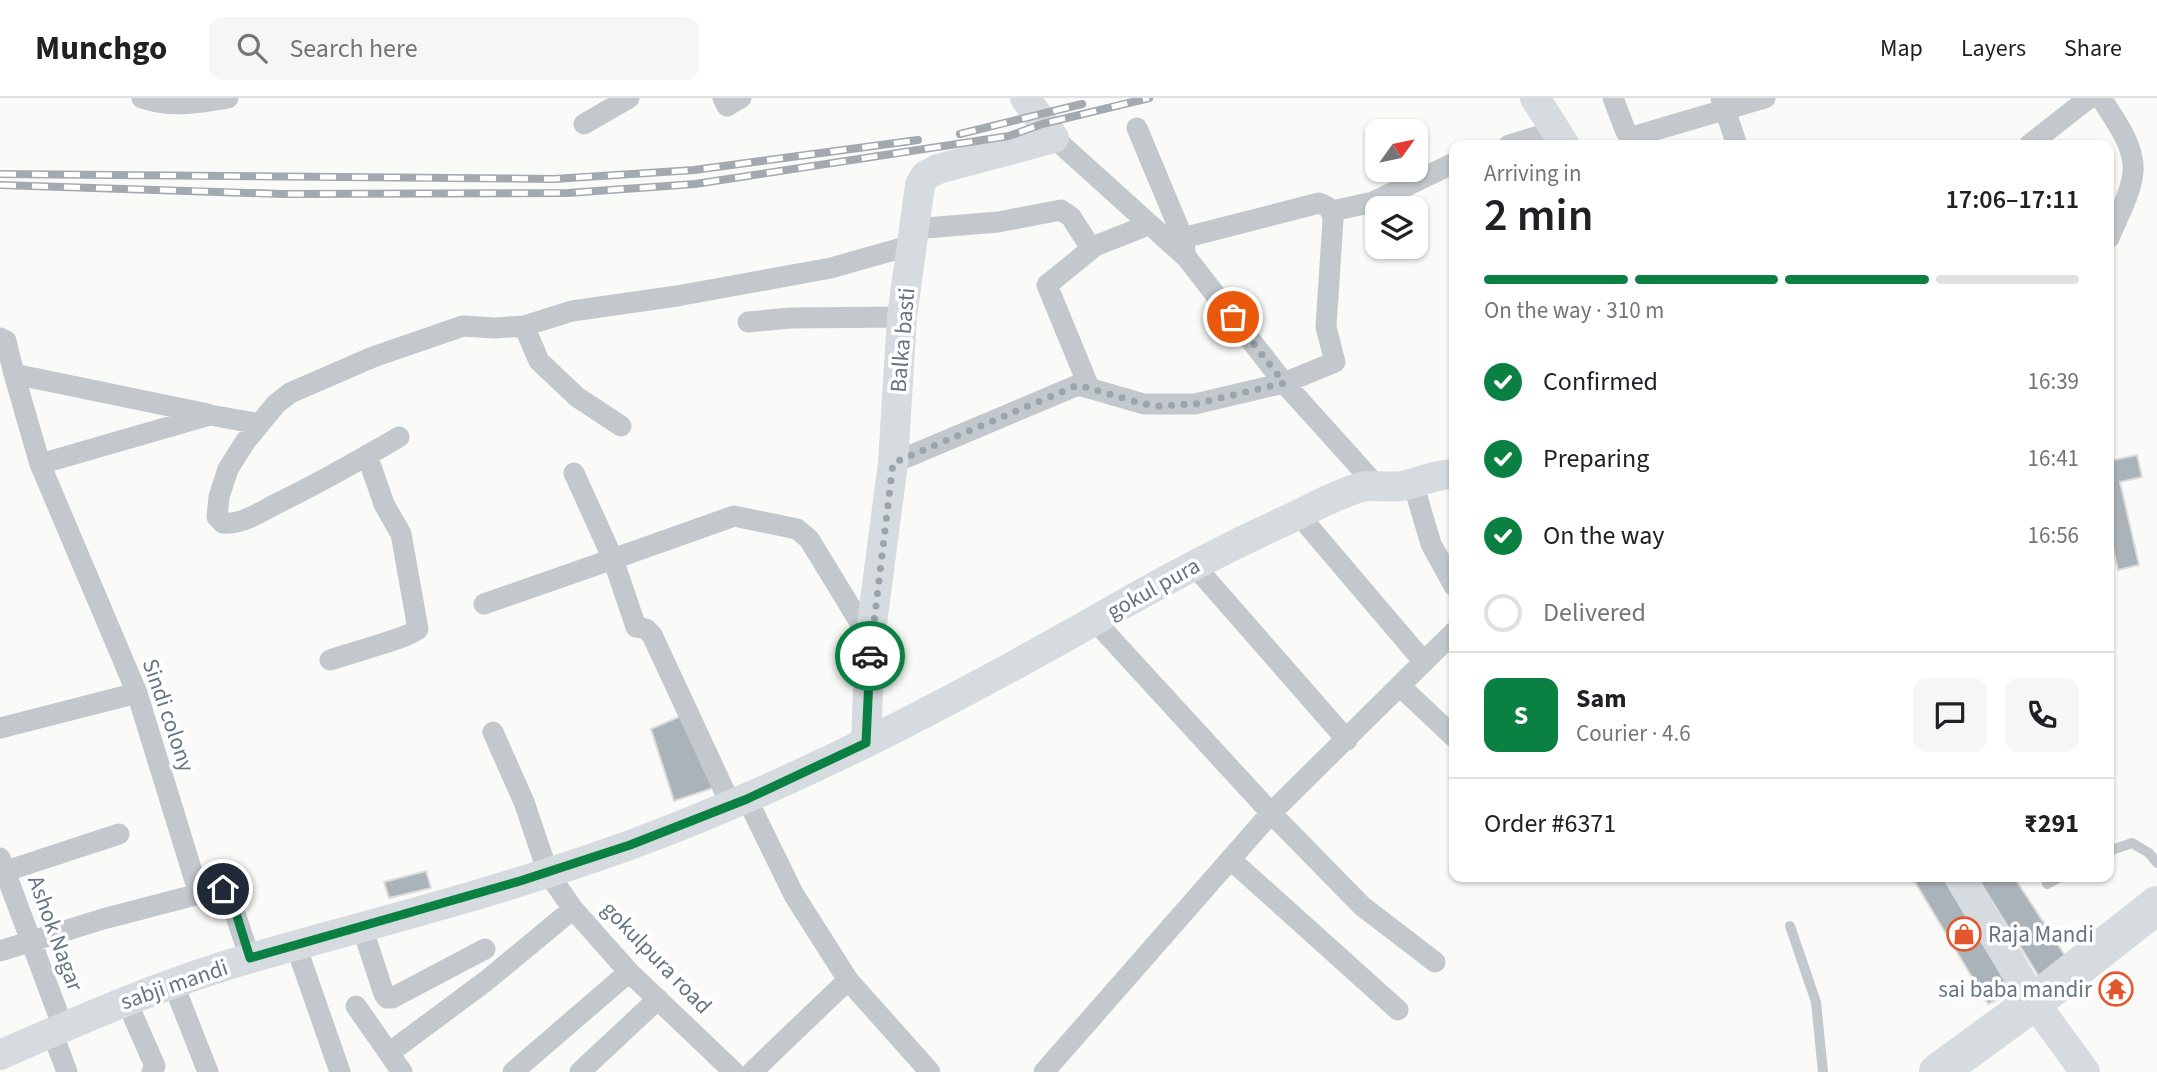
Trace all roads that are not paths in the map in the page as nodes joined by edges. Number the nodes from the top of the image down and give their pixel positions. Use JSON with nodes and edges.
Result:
{"nodes":[{"id":1,"x":142,"y":98,"type":"edge"},
{"id":2,"x":227,"y":98,"type":"edge"},
{"id":3,"x":629,"y":98,"type":"edge"},
{"id":4,"x":723,"y":98,"type":"edge"},
{"id":5,"x":741,"y":98,"type":"edge"},
{"id":6,"x":1025,"y":98,"type":"edge"},
{"id":7,"x":1535,"y":98,"type":"edge"},
{"id":8,"x":1613,"y":98,"type":"edge"},
{"id":9,"x":1765,"y":98,"type":"edge"},
{"id":10,"x":2089,"y":98,"type":"edge"},
{"id":11,"x":2101,"y":98,"type":"edge"},
{"id":12,"x":1722,"y":104,"type":"edge"},
{"id":13,"x":583,"y":124,"type":"dead end"},
{"id":14,"x":1137,"y":128,"type":"dead end"},
{"id":15,"x":1054,"y":138,"type":"junction"},
{"id":16,"x":1561,"y":138,"type":"edge"},
{"id":17,"x":1735,"y":140,"type":"edge"},
{"id":18,"x":2035,"y":140,"type":"edge"},
{"id":19,"x":1449,"y":165,"type":"edge"},
{"id":20,"x":1332,"y":211,"type":"junction"},
{"id":21,"x":1148,"y":225,"type":"junction"},
{"id":22,"x":2114,"y":226,"type":"edge"},
{"id":23,"x":913,"y":237,"type":"junction"},
{"id":24,"x":1091,"y":248,"type":"junction"},
{"id":25,"x":1185,"y":248,"type":"junction"},
{"id":26,"x":902,"y":317,"type":"junction"},
{"id":27,"x":748,"y":322,"type":"dead end"},
{"id":28,"x":524,"y":326,"type":"junction"},
{"id":29,"x":0,"y":338,"type":"edge"},
{"id":30,"x":14,"y":374,"type":"junction"},
{"id":31,"x":1284,"y":383,"type":"junction"},
{"id":32,"x":1089,"y":387,"type":"junction"},
{"id":33,"x":224,"y":417,"type":"junction"},
{"id":34,"x":260,"y":424,"type":"junction"},
{"id":35,"x":621,"y":426,"type":"dead end"},
{"id":36,"x":399,"y":437,"type":"dead end"},
{"id":37,"x":367,"y":455,"type":"junction"},
{"id":38,"x":893,"y":463,"type":"junction"},
{"id":39,"x":40,"y":464,"type":"junction"},
{"id":40,"x":574,"y":473,"type":"dead end"},
{"id":41,"x":1440,"y":474,"type":"edge"},
{"id":42,"x":1376,"y":485,"type":"junction"},
{"id":43,"x":1298,"y":514,"type":"junction"},
{"id":44,"x":613,"y":559,"type":"junction"},
{"id":45,"x":1193,"y":564,"type":"junction"},
{"id":46,"x":1449,"y":577,"type":"edge"},
{"id":47,"x":484,"y":604,"type":"dead end"},
{"id":48,"x":1094,"y":620,"type":"junction"},
{"id":49,"x":1449,"y":637,"type":"edge"},
{"id":50,"x":870,"y":639,"type":"junction"},
{"id":51,"x":330,"y":660,"type":"dead end"},
{"id":52,"x":1424,"y":662,"type":"junction"},
{"id":53,"x":1400,"y":686,"type":"junction"},
{"id":54,"x":137,"y":693,"type":"junction"},
{"id":55,"x":0,"y":728,"type":"edge"},
{"id":56,"x":1449,"y":730,"type":"edge"},
{"id":57,"x":493,"y":732,"type":"dead end"},
{"id":58,"x":1347,"y":740,"type":"junction"},
{"id":59,"x":866,"y":743,"type":"junction"},
{"id":60,"x":739,"y":802,"type":"junction"},
{"id":61,"x":1271,"y":813,"type":"junction"},
{"id":62,"x":119,"y":834,"type":"dead end"},
{"id":63,"x":2114,"y":849,"type":"edge"},
{"id":64,"x":1230,"y":859,"type":"junction"},
{"id":65,"x":2157,"y":863,"type":"edge"},
{"id":66,"x":2,"y":868,"type":"edge"},
{"id":67,"x":548,"y":873,"type":"junction"},
{"id":68,"x":1962,"y":882,"type":"edge"},
{"id":69,"x":2051,"y":882,"type":"edge"},
{"id":70,"x":2047,"y":884,"type":"dead end"},
{"id":71,"x":199,"y":894,"type":"junction"},
{"id":72,"x":2157,"y":905,"type":"edge"},
{"id":73,"x":573,"y":909,"type":"junction"},
{"id":74,"x":1790,"y":926,"type":"dead end"},
{"id":75,"x":362,"y":927,"type":"junction"},
{"id":76,"x":2157,"y":937,"type":"edge"},
{"id":77,"x":31,"y":942,"type":"junction"},
{"id":78,"x":296,"y":946,"type":"junction"},
{"id":79,"x":485,"y":949,"type":"dead end"},
{"id":80,"x":0,"y":951,"type":"edge"},
{"id":81,"x":250,"y":958,"type":"junction"},
{"id":82,"x":1435,"y":962,"type":"dead end"},
{"id":83,"x":629,"y":972,"type":"junction"},
{"id":84,"x":848,"y":980,"type":"junction"},
{"id":85,"x":173,"y":983,"type":"junction"},
{"id":86,"x":658,"y":999,"type":"junction"},
{"id":87,"x":126,"y":1000,"type":"junction"},
{"id":88,"x":356,"y":1006,"type":"dead end"},
{"id":89,"x":1398,"y":1010,"type":"dead end"},
{"id":90,"x":2042,"y":1013,"type":"junction"},
{"id":91,"x":57,"y":1030,"type":"junction"},
{"id":92,"x":389,"y":1053,"type":"junction"},
{"id":93,"x":0,"y":1055,"type":"edge"},
{"id":94,"x":67,"y":1072,"type":"edge"},
{"id":95,"x":152,"y":1072,"type":"edge"},
{"id":96,"x":208,"y":1072,"type":"edge"},
{"id":97,"x":340,"y":1072,"type":"edge"},
{"id":98,"x":402,"y":1072,"type":"edge"},
{"id":99,"x":513,"y":1072,"type":"edge"},
{"id":100,"x":580,"y":1072,"type":"edge"},
{"id":101,"x":734,"y":1072,"type":"edge"},
{"id":102,"x":752,"y":1072,"type":"edge"},
{"id":103,"x":930,"y":1072,"type":"edge"},
{"id":104,"x":1044,"y":1072,"type":"edge"},
{"id":105,"x":1823,"y":1072,"type":"edge"},
{"id":106,"x":1938,"y":1072,"type":"edge"},
{"id":107,"x":1978,"y":1072,"type":"edge"},
{"id":108,"x":2085,"y":1072,"type":"edge"}],
"edges":[{"from":1,"to":2,"type":"street"},
{"from":3,"to":13,"type":"street"},
{"from":4,"to":5,"type":"street"},
{"from":6,"to":15,"type":"street"},
{"from":7,"to":16,"type":"street"},
{"from":8,"to":12,"type":"street"},
{"from":9,"to":12,"type":"street"},
{"from":10,"to":18,"type":"street"},
{"from":11,"to":22,"type":"street"},
{"from":12,"to":17,"type":"street"},
{"from":14,"to":25,"type":"street"},
{"from":15,"to":21,"type":"street"},
{"from":15,"to":23,"type":"street","name":"Balka basti"},
{"from":19,"to":20,"type":"street"},
{"from":20,"to":25,"type":"street"},
{"from":20,"to":31,"type":"street"},
{"from":21,"to":24,"type":"street"},
{"from":21,"to":25,"type":"street"},
{"from":23,"to":24,"type":"street"},
{"from":23,"to":26,"type":"street","name":"Balka basti"},
{"from":23,"to":28,"type":"street"},
{"from":24,"to":32,"type":"street"},
{"from":25,"to":31,"type":"street"},
{"from":26,"to":27,"type":"street"},
{"from":26,"to":38,"type":"street","name":"Balka basti"},
{"from":28,"to":34,"type":"street"},
{"from":28,"to":35,"type":"street"},
{"from":29,"to":30,"type":"street"},
{"from":30,"to":33,"type":"street"},
{"from":30,"to":39,"type":"street","name":"Sindi colony"},
{"from":31,"to":32,"type":"street"},
{"from":31,"to":42,"type":"street"},
{"from":32,"to":38,"type":"street"},
{"from":33,"to":34,"type":"street"},
{"from":33,"to":39,"type":"street"},
{"from":34,"to":37,"type":"street"},
{"from":36,"to":37,"type":"street"},
{"from":37,"to":51,"type":"street"},
{"from":38,"to":50,"type":"street","name":"Balka basti"},
{"from":39,"to":54,"type":"street","name":"Sindi colony"},
{"from":40,"to":44,"type":"street"},
{"from":41,"to":42,"type":"street","name":"gokul pura"},
{"from":41,"to":46,"type":"street"},
{"from":42,"to":43,"type":"street","name":"gokul pura"},
{"from":43,"to":45,"type":"street","name":"gokul pura"},
{"from":43,"to":52,"type":"street"},
{"from":44,"to":47,"type":"street"},
{"from":44,"to":50,"type":"street"},
{"from":44,"to":60,"type":"street"},
{"from":45,"to":48,"type":"street","name":"gokul pura"},
{"from":45,"to":58,"type":"street"},
{"from":48,"to":59,"type":"street","name":"gokul pura"},
{"from":48,"to":61,"type":"street"},
{"from":49,"to":52,"type":"street"},
{"from":50,"to":59,"type":"street","name":"Balka basti"},
{"from":52,"to":53,"type":"street"},
{"from":53,"to":56,"type":"street"},
{"from":53,"to":58,"type":"street"},
{"from":54,"to":55,"type":"street"},
{"from":54,"to":71,"type":"street","name":"Sindi colony"},
{"from":57,"to":67,"type":"street","name":"gokulpura road"},
{"from":58,"to":61,"type":"street"},
{"from":59,"to":60,"type":"street","name":"sabji mandi"},
{"from":60,"to":67,"type":"street","name":"sabji mandi"},
{"from":60,"to":84,"type":"street"},
{"from":61,"to":64,"type":"street"},
{"from":61,"to":82,"type":"street"},
{"from":62,"to":66,"type":"street"},
{"from":63,"to":65,"type":"lane"},
{"from":64,"to":89,"type":"street"},
{"from":64,"to":104,"type":"street"},
{"from":66,"to":77,"type":"street","name":"Ashok Nagar"},
{"from":67,"to":73,"type":"street","name":"gokulpura road"},
{"from":67,"to":75,"type":"street","name":"sabji mandi"},
{"from":68,"to":90,"type":"street"},
{"from":69,"to":70,"type":"lane"},
{"from":71,"to":77,"type":"street"},
{"from":71,"to":81,"type":"street"},
{"from":72,"to":90,"type":"highway"},
{"from":73,"to":83,"type":"street","name":"gokulpura road"},
{"from":73,"to":92,"type":"street"},
{"from":74,"to":105,"type":"lane"},
{"from":75,"to":78,"type":"street","name":"sabji mandi"},
{"from":75,"to":79,"type":"street"},
{"from":76,"to":90,"type":"highway"},
{"from":77,"to":80,"type":"street"},
{"from":77,"to":91,"type":"street","name":"Ashok Nagar"},
{"from":78,"to":81,"type":"street","name":"sabji mandi"},
{"from":78,"to":97,"type":"street"},
{"from":81,"to":85,"type":"street","name":"sabji mandi"},
{"from":83,"to":86,"type":"street","name":"gokulpura road"},
{"from":83,"to":99,"type":"street"},
{"from":84,"to":102,"type":"street"},
{"from":84,"to":103,"type":"street"},
{"from":85,"to":87,"type":"street","name":"sabji mandi"},
{"from":85,"to":96,"type":"street"},
{"from":86,"to":100,"type":"street"},
{"from":86,"to":101,"type":"street","name":"gokulpura road"},
{"from":87,"to":91,"type":"street","name":"sabji mandi"},
{"from":87,"to":95,"type":"street"},
{"from":88,"to":92,"type":"street"},
{"from":90,"to":106,"type":"highway"},
{"from":90,"to":107,"type":"highway"},
{"from":90,"to":108,"type":"street"},
{"from":91,"to":93,"type":"street","name":"sabji mandi"},
{"from":91,"to":94,"type":"street","name":"Ashok Nagar"},
{"from":92,"to":98,"type":"street"}]}
